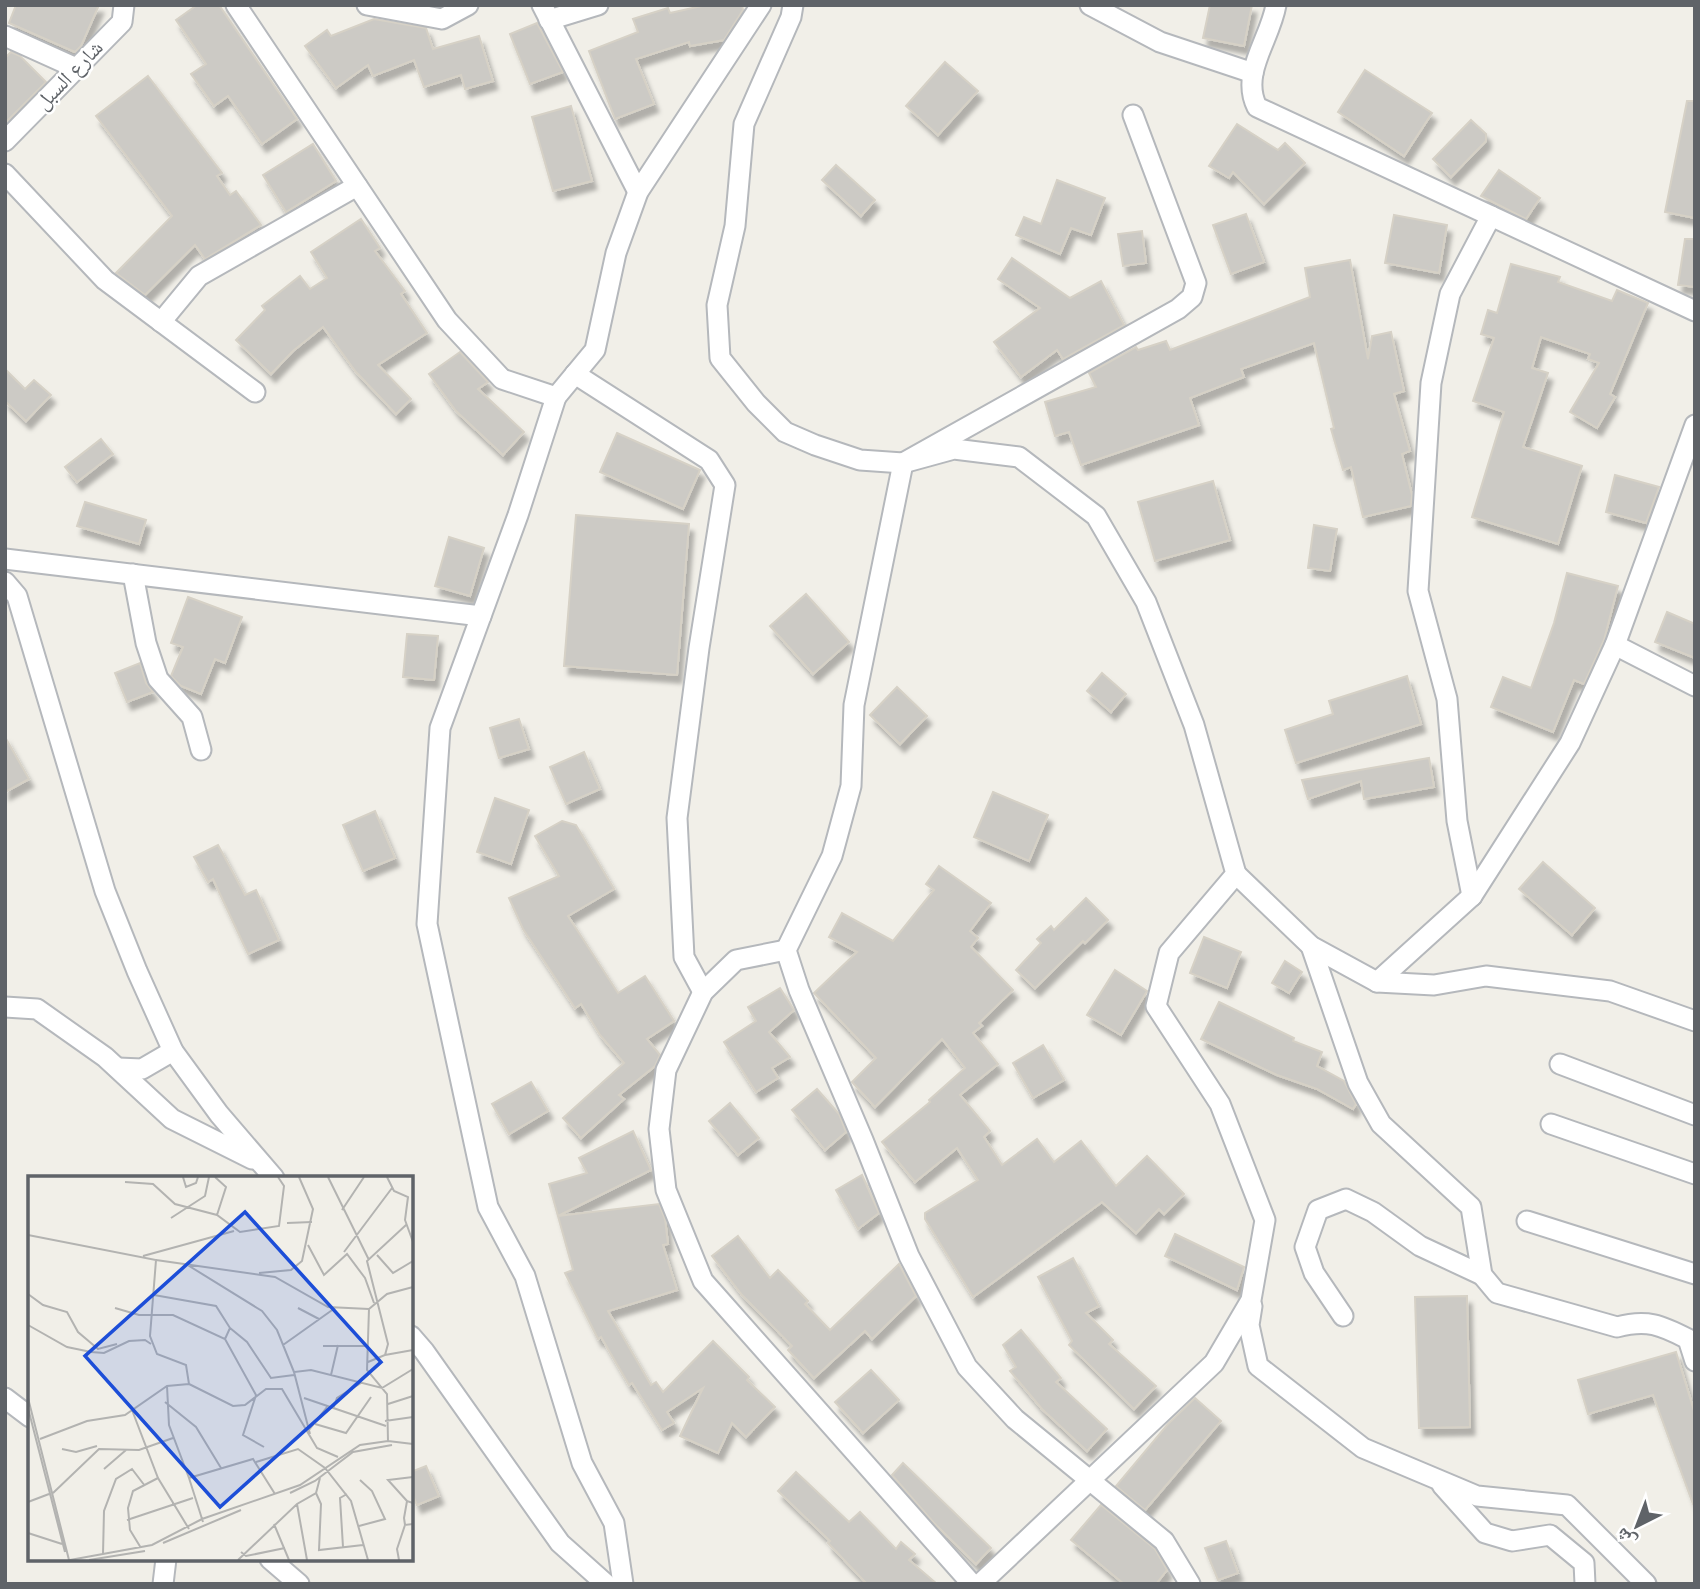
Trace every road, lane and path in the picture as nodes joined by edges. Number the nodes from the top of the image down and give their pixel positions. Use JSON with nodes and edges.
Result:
{"nodes":[{"id":1,"x":124,"y":5,"type":"edge"},
{"id":2,"x":236,"y":5,"type":"edge"},
{"id":3,"x":367,"y":5,"type":"edge"},
{"id":4,"x":468,"y":5,"type":"edge"},
{"id":5,"x":598,"y":5,"type":"edge"},
{"id":6,"x":761,"y":5,"type":"edge"},
{"id":7,"x":793,"y":5,"type":"edge"},
{"id":8,"x":1090,"y":5,"type":"edge"},
{"id":9,"x":1276,"y":5,"type":"edge"},
{"id":10,"x":545,"y":13,"type":"edge"},
{"id":11,"x":5,"y":36,"type":"edge"},
{"id":12,"x":76,"y":68,"type":"junction"},
{"id":13,"x":1253,"y":73,"type":"junction"},
{"id":14,"x":1133,"y":115,"type":"dead end"},
{"id":15,"x":5,"y":141,"type":"edge"},
{"id":16,"x":5,"y":174,"type":"edge"},
{"id":17,"x":357,"y":186,"type":"junction"},
{"id":18,"x":638,"y":192,"type":"junction"},
{"id":19,"x":1491,"y":216,"type":"junction"},
{"id":20,"x":1695,"y":311,"type":"edge"},
{"id":21,"x":161,"y":322,"type":"junction"},
{"id":22,"x":575,"y":374,"type":"junction"},
{"id":23,"x":255,"y":392,"type":"dead end"},
{"id":24,"x":556,"y":397,"type":"junction"},
{"id":25,"x":1695,"y":425,"type":"edge"},
{"id":26,"x":902,"y":464,"type":"junction"},
{"id":27,"x":5,"y":559,"type":"edge"},
{"id":28,"x":133,"y":574,"type":"junction"},
{"id":29,"x":5,"y":582,"type":"edge"},
{"id":30,"x":481,"y":616,"type":"junction"},
{"id":31,"x":1615,"y":645,"type":"junction"},
{"id":32,"x":1695,"y":686,"type":"edge"},
{"id":33,"x":201,"y":750,"type":"dead end"},
{"id":34,"x":1236,"y":874,"type":"junction"},
{"id":35,"x":1472,"y":896,"type":"junction"},
{"id":36,"x":1311,"y":946,"type":"junction"},
{"id":37,"x":786,"y":950,"type":"junction"},
{"id":38,"x":1377,"y":982,"type":"junction"},
{"id":39,"x":703,"y":992,"type":"junction"},
{"id":40,"x":5,"y":1007,"type":"edge"},
{"id":41,"x":1695,"y":1021,"type":"edge"},
{"id":42,"x":173,"y":1051,"type":"junction"},
{"id":43,"x":1560,"y":1064,"type":"dead end"},
{"id":44,"x":118,"y":1068,"type":"junction"},
{"id":45,"x":1695,"y":1115,"type":"edge"},
{"id":46,"x":1551,"y":1124,"type":"dead end"},
{"id":47,"x":259,"y":1162,"type":"junction"},
{"id":48,"x":1695,"y":1174,"type":"edge"},
{"id":49,"x":272,"y":1176,"type":"edge"},
{"id":50,"x":1265,"y":1220,"type":"junction"},
{"id":51,"x":1527,"y":1221,"type":"dead end"},
{"id":52,"x":1695,"y":1274,"type":"edge"},
{"id":53,"x":1482,"y":1275,"type":"junction"},
{"id":54,"x":1343,"y":1316,"type":"dead end"},
{"id":55,"x":413,"y":1338,"type":"edge"},
{"id":56,"x":1695,"y":1362,"type":"edge"},
{"id":57,"x":5,"y":1398,"type":"edge"},
{"id":58,"x":28,"y":1415,"type":"edge"},
{"id":59,"x":1436,"y":1479,"type":"junction"},
{"id":60,"x":1090,"y":1480,"type":"junction"},
{"id":61,"x":166,"y":1561,"type":"edge"},
{"id":62,"x":272,"y":1561,"type":"edge"},
{"id":63,"x":163,"y":1584,"type":"edge"},
{"id":64,"x":299,"y":1584,"type":"edge"},
{"id":65,"x":606,"y":1584,"type":"edge"},
{"id":66,"x":623,"y":1584,"type":"edge"},
{"id":67,"x":971,"y":1584,"type":"edge"},
{"id":68,"x":980,"y":1584,"type":"edge"},
{"id":69,"x":1190,"y":1584,"type":"edge"},
{"id":70,"x":1585,"y":1584,"type":"edge"},
{"id":71,"x":1646,"y":1584,"type":"edge"}],
"edges":[{"from":1,"to":12,"type":"street","name":"شارع السبل"},
{"from":2,"to":17,"type":"street"},
{"from":3,"to":4,"type":"street"},
{"from":5,"to":10,"type":"street"},
{"from":6,"to":18,"type":"street"},
{"from":7,"to":26,"type":"street"},
{"from":8,"to":13,"type":"street"},
{"from":9,"to":13,"type":"street"},
{"from":10,"to":18,"type":"street"},
{"from":11,"to":12,"type":"street"},
{"from":12,"to":15,"type":"street","name":"شارع السبل"},
{"from":13,"to":19,"type":"street"},
{"from":14,"to":26,"type":"street"},
{"from":16,"to":21,"type":"street"},
{"from":17,"to":21,"type":"street"},
{"from":17,"to":24,"type":"street"},
{"from":18,"to":22,"type":"street"},
{"from":19,"to":20,"type":"street"},
{"from":19,"to":35,"type":"street"},
{"from":21,"to":23,"type":"street"},
{"from":22,"to":24,"type":"street"},
{"from":22,"to":39,"type":"street"},
{"from":24,"to":30,"type":"street"},
{"from":25,"to":31,"type":"street"},
{"from":26,"to":34,"type":"street"},
{"from":26,"to":37,"type":"street"},
{"from":27,"to":28,"type":"street"},
{"from":28,"to":30,"type":"street"},
{"from":28,"to":33,"type":"street"},
{"from":29,"to":42,"type":"street"},
{"from":30,"to":66,"type":"street"},
{"from":31,"to":32,"type":"street"},
{"from":31,"to":35,"type":"street"},
{"from":34,"to":36,"type":"street"},
{"from":34,"to":50,"type":"street"},
{"from":35,"to":38,"type":"street"},
{"from":36,"to":38,"type":"street"},
{"from":36,"to":53,"type":"street"},
{"from":37,"to":39,"type":"street"},
{"from":37,"to":60,"type":"street"},
{"from":38,"to":41,"type":"street"},
{"from":39,"to":67,"type":"street"},
{"from":40,"to":44,"type":"street"},
{"from":42,"to":44,"type":"street"},
{"from":42,"to":47,"type":"street"},
{"from":43,"to":45,"type":"street"},
{"from":44,"to":47,"type":"street"},
{"from":46,"to":48,"type":"street"},
{"from":47,"to":49,"type":"street"},
{"from":50,"to":59,"type":"street"},
{"from":50,"to":60,"type":"street"},
{"from":51,"to":52,"type":"street"},
{"from":53,"to":54,"type":"street"},
{"from":53,"to":56,"type":"street"},
{"from":55,"to":65,"type":"street"},
{"from":57,"to":58,"type":"street"},
{"from":59,"to":70,"type":"street"},
{"from":59,"to":71,"type":"street"},
{"from":60,"to":68,"type":"street"},
{"from":60,"to":69,"type":"street"},
{"from":61,"to":63,"type":"street"},
{"from":62,"to":64,"type":"street"}]}
